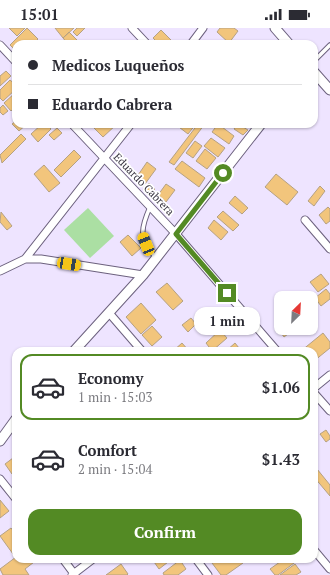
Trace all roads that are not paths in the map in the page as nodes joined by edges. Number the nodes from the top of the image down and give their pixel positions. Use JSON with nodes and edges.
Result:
{"nodes":[{"id":1,"x":132,"y":28,"type":"edge"},
{"id":2,"x":204,"y":28,"type":"edge"},
{"id":3,"x":275,"y":28,"type":"edge"},
{"id":4,"x":143,"y":40,"type":"edge"},
{"id":5,"x":195,"y":40,"type":"edge"},
{"id":6,"x":286,"y":40,"type":"edge"},
{"id":7,"x":0,"y":45,"type":"edge"},
{"id":8,"x":330,"y":45,"type":"edge"},
{"id":9,"x":12,"y":58,"type":"edge"},
{"id":10,"x":318,"y":58,"type":"edge"},
{"id":11,"x":318,"y":76,"type":"edge"},
{"id":12,"x":330,"y":90,"type":"edge"},
{"id":13,"x":76,"y":128,"type":"edge"},
{"id":14,"x":128,"y":128,"type":"edge"},
{"id":15,"x":258,"y":128,"type":"edge"},
{"id":16,"x":104,"y":160,"type":"junction"},
{"id":17,"x":150,"y":207,"type":"junction"},
{"id":18,"x":305,"y":220,"type":"dead end"},
{"id":19,"x":176,"y":234,"type":"junction"},
{"id":20,"x":330,"y":249,"type":"edge"},
{"id":21,"x":156,"y":258,"type":"junction"},
{"id":22,"x":25,"y":259,"type":"junction"},
{"id":23,"x":0,"y":271,"type":"edge"},
{"id":24,"x":143,"y":275,"type":"junction"},
{"id":25,"x":110,"y":314,"type":"junction"},
{"id":26,"x":78,"y":347,"type":"edge"},
{"id":27,"x":139,"y":347,"type":"edge"},
{"id":28,"x":274,"y":347,"type":"edge"},
{"id":29,"x":330,"y":375,"type":"edge"},
{"id":30,"x":318,"y":385,"type":"edge"},
{"id":31,"x":318,"y":398,"type":"edge"},
{"id":32,"x":330,"y":411,"type":"edge"},
{"id":33,"x":12,"y":424,"type":"edge"},
{"id":34,"x":0,"y":441,"type":"edge"},
{"id":35,"x":0,"y":479,"type":"edge"},
{"id":36,"x":12,"y":494,"type":"edge"},
{"id":37,"x":318,"y":555,"type":"edge"},
{"id":38,"x":66,"y":563,"type":"edge"},
{"id":39,"x":87,"y":563,"type":"edge"},
{"id":40,"x":199,"y":563,"type":"edge"},
{"id":41,"x":330,"y":569,"type":"edge"},
{"id":42,"x":74,"y":574,"type":"edge"},
{"id":43,"x":208,"y":575,"type":"edge"}],
"edges":[{"from":1,"to":4,"type":"street"},
{"from":2,"to":5,"type":"street"},
{"from":3,"to":6,"type":"street"},
{"from":7,"to":9,"type":"street"},
{"from":8,"to":10,"type":"lane"},
{"from":11,"to":12,"type":"street"},
{"from":13,"to":16,"type":"street","name":"Eduardo Cabrera"},
{"from":14,"to":16,"type":"street"},
{"from":15,"to":19,"type":"street"},
{"from":16,"to":17,"type":"street","name":"Eduardo Cabrera"},
{"from":16,"to":22,"type":"street"},
{"from":17,"to":19,"type":"street","name":"Eduardo Cabrera"},
{"from":17,"to":21,"type":"lane"},
{"from":18,"to":20,"type":"street"},
{"from":19,"to":21,"type":"street"},
{"from":19,"to":28,"type":"street","name":"Eduardo Cabrera"},
{"from":21,"to":24,"type":"street"},
{"from":22,"to":23,"type":"street"},
{"from":22,"to":24,"type":"street"},
{"from":24,"to":25,"type":"street"},
{"from":25,"to":26,"type":"street"},
{"from":25,"to":27,"type":"street"},
{"from":29,"to":30,"type":"street"},
{"from":31,"to":32,"type":"street"},
{"from":33,"to":34,"type":"street"},
{"from":35,"to":36,"type":"street"},
{"from":37,"to":41,"type":"street"},
{"from":38,"to":42,"type":"street"},
{"from":39,"to":42,"type":"street"},
{"from":40,"to":43,"type":"street"}]}
